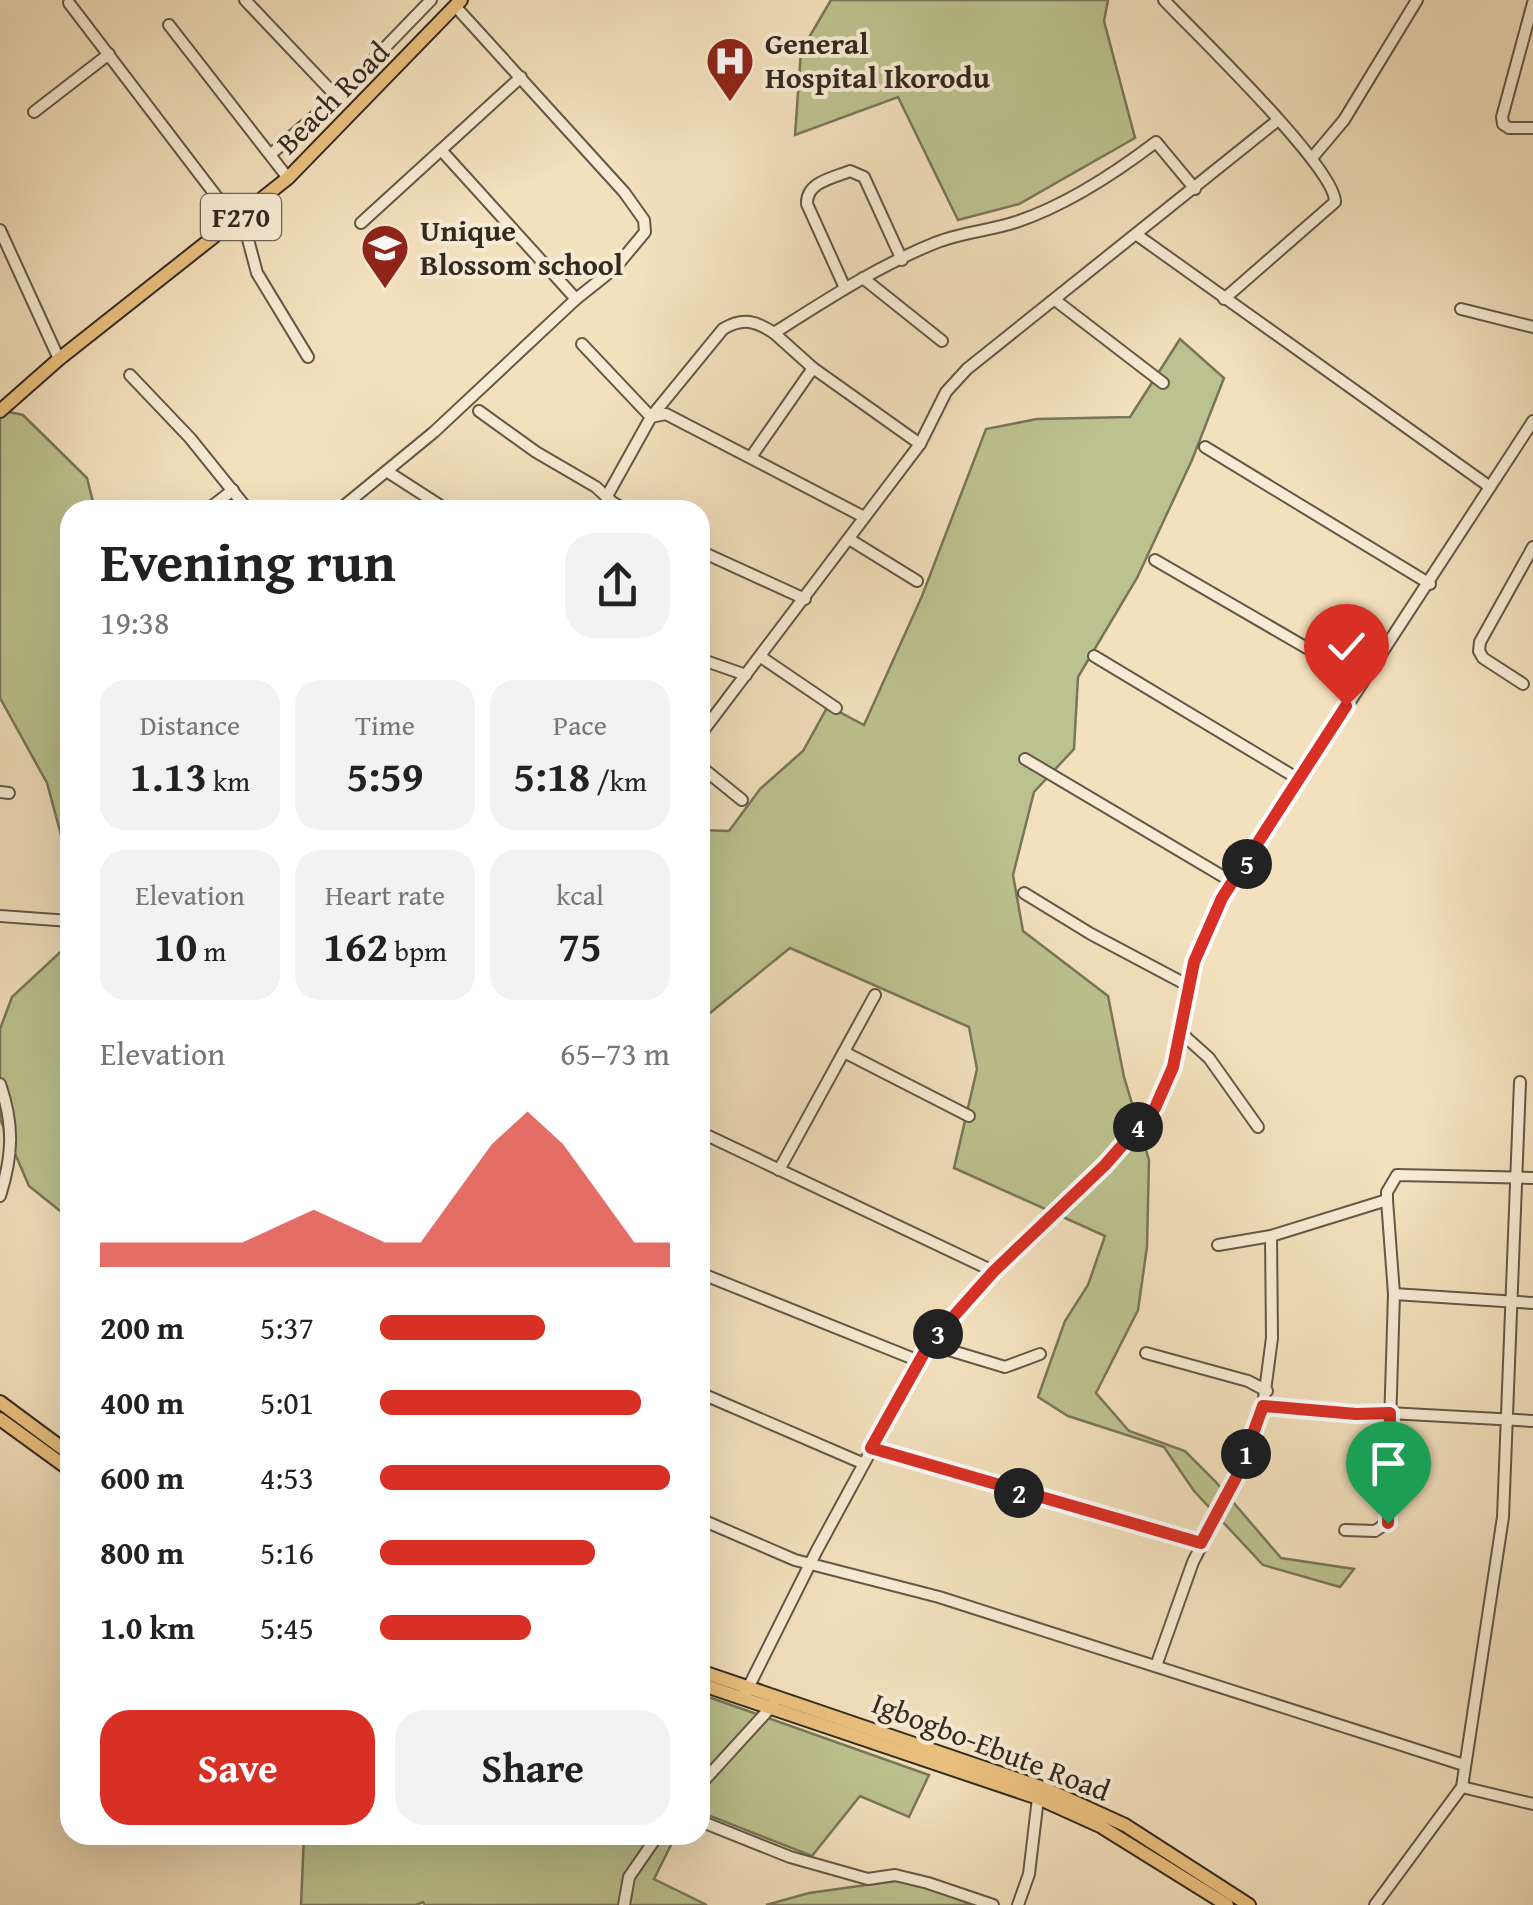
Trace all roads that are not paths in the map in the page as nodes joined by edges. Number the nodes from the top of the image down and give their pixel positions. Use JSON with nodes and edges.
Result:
{"nodes":[{"id":1,"x":244,"y":0,"type":"edge"},
{"id":2,"x":431,"y":0,"type":"edge"},
{"id":3,"x":1164,"y":0,"type":"edge"},
{"id":4,"x":1417,"y":0,"type":"edge"},
{"id":5,"x":69,"y":2,"type":"dead end"},
{"id":6,"x":458,"y":3,"type":"edge"},
{"id":7,"x":1533,"y":4,"type":"edge"},
{"id":8,"x":169,"y":24,"type":"dead end"},
{"id":9,"x":108,"y":54,"type":"junction"},
{"id":10,"x":521,"y":77,"type":"junction"},
{"id":11,"x":337,"y":97,"type":"junction"},
{"id":12,"x":34,"y":112,"type":"dead end"},
{"id":13,"x":1278,"y":120,"type":"junction"},
{"id":14,"x":1533,"y":128,"type":"edge"},
{"id":15,"x":440,"y":150,"type":"junction"},
{"id":16,"x":271,"y":154,"type":"junction"},
{"id":17,"x":1312,"y":158,"type":"junction"},
{"id":18,"x":288,"y":178,"type":"junction"},
{"id":19,"x":1195,"y":188,"type":"junction"},
{"id":20,"x":239,"y":219,"type":"junction"},
{"id":21,"x":361,"y":223,"type":"dead end"},
{"id":22,"x":0,"y":230,"type":"edge"},
{"id":23,"x":1137,"y":235,"type":"junction"},
{"id":24,"x":902,"y":260,"type":"junction"},
{"id":25,"x":863,"y":278,"type":"junction"},
{"id":26,"x":846,"y":288,"type":"junction"},
{"id":27,"x":576,"y":299,"type":"junction"},
{"id":28,"x":1055,"y":300,"type":"junction"},
{"id":29,"x":1224,"y":300,"type":"junction"},
{"id":30,"x":1461,"y":309,"type":"dead end"},
{"id":31,"x":1533,"y":327,"type":"edge"},
{"id":32,"x":774,"y":334,"type":"junction"},
{"id":33,"x":942,"y":342,"type":"dead end"},
{"id":34,"x":582,"y":344,"type":"dead end"},
{"id":35,"x":308,"y":357,"type":"dead end"},
{"id":36,"x":58,"y":359,"type":"junction"},
{"id":37,"x":814,"y":368,"type":"junction"},
{"id":38,"x":130,"y":375,"type":"dead end"},
{"id":39,"x":1164,"y":382,"type":"dead end"},
{"id":40,"x":0,"y":411,"type":"edge"},
{"id":41,"x":480,"y":412,"type":"dead end"},
{"id":42,"x":650,"y":417,"type":"junction"},
{"id":43,"x":1533,"y":422,"type":"edge"},
{"id":44,"x":920,"y":444,"type":"junction"},
{"id":45,"x":1205,"y":447,"type":"dead end"},
{"id":46,"x":751,"y":457,"type":"junction"},
{"id":47,"x":388,"y":472,"type":"junction"},
{"id":48,"x":1490,"y":487,"type":"junction"},
{"id":49,"x":233,"y":490,"type":"junction"},
{"id":50,"x":220,"y":500,"type":"edge"},
{"id":51,"x":240,"y":500,"type":"edge"},
{"id":52,"x":352,"y":500,"type":"edge"},
{"id":53,"x":432,"y":500,"type":"edge"},
{"id":54,"x":605,"y":500,"type":"edge"},
{"id":55,"x":609,"y":500,"type":"edge"},
{"id":56,"x":864,"y":517,"type":"junction"},
{"id":57,"x":849,"y":538,"type":"junction"},
{"id":58,"x":1533,"y":547,"type":"edge"},
{"id":59,"x":710,"y":555,"type":"edge"},
{"id":60,"x":1155,"y":560,"type":"dead end"},
{"id":61,"x":917,"y":581,"type":"dead end"},
{"id":62,"x":1430,"y":584,"type":"junction"},
{"id":63,"x":805,"y":599,"type":"junction"},
{"id":64,"x":760,"y":656,"type":"junction"},
{"id":65,"x":1094,"y":656,"type":"dead end"},
{"id":66,"x":710,"y":662,"type":"edge"},
{"id":67,"x":746,"y":675,"type":"junction"},
{"id":68,"x":1362,"y":680,"type":"junction"},
{"id":69,"x":1523,"y":684,"type":"dead end"},
{"id":70,"x":836,"y":708,"type":"dead end"},
{"id":71,"x":710,"y":722,"type":"edge"},
{"id":72,"x":1026,"y":759,"type":"dead end"},
{"id":73,"x":710,"y":774,"type":"edge"},
{"id":74,"x":1300,"y":780,"type":"junction"},
{"id":75,"x":742,"y":800,"type":"dead end"},
{"id":76,"x":1234,"y":884,"type":"junction"},
{"id":77,"x":1024,"y":892,"type":"dead end"},
{"id":78,"x":0,"y":916,"type":"edge"},
{"id":79,"x":60,"y":921,"type":"edge"},
{"id":80,"x":1189,"y":986,"type":"junction"},
{"id":81,"x":875,"y":995,"type":"dead end"},
{"id":82,"x":1180,"y":1032,"type":"junction"},
{"id":83,"x":844,"y":1052,"type":"junction"},
{"id":84,"x":1520,"y":1082,"type":"dead end"},
{"id":85,"x":0,"y":1084,"type":"edge"},
{"id":86,"x":970,"y":1116,"type":"dead end"},
{"id":87,"x":1258,"y":1126,"type":"dead end"},
{"id":88,"x":710,"y":1137,"type":"edge"},
{"id":89,"x":779,"y":1170,"type":"junction"},
{"id":90,"x":1517,"y":1178,"type":"junction"},
{"id":91,"x":1533,"y":1178,"type":"edge"},
{"id":92,"x":0,"y":1196,"type":"edge"},
{"id":93,"x":1387,"y":1200,"type":"junction"},
{"id":94,"x":1271,"y":1236,"type":"junction"},
{"id":95,"x":1218,"y":1245,"type":"dead end"},
{"id":96,"x":994,"y":1271,"type":"junction"},
{"id":97,"x":710,"y":1276,"type":"edge"},
{"id":98,"x":1394,"y":1294,"type":"junction"},
{"id":99,"x":1511,"y":1302,"type":"junction"},
{"id":100,"x":1533,"y":1303,"type":"edge"},
{"id":101,"x":929,"y":1344,"type":"junction"},
{"id":102,"x":1146,"y":1353,"type":"dead end"},
{"id":103,"x":1040,"y":1354,"type":"dead end"},
{"id":104,"x":920,"y":1361,"type":"junction"},
{"id":105,"x":1267,"y":1391,"type":"junction"},
{"id":106,"x":710,"y":1397,"type":"edge"},
{"id":107,"x":0,"y":1402,"type":"edge"},
{"id":108,"x":1263,"y":1406,"type":"junction"},
{"id":109,"x":1390,"y":1413,"type":"junction"},
{"id":110,"x":1507,"y":1418,"type":"junction"},
{"id":111,"x":0,"y":1419,"type":"edge"},
{"id":112,"x":1533,"y":1421,"type":"edge"},
{"id":113,"x":60,"y":1447,"type":"edge"},
{"id":114,"x":871,"y":1448,"type":"junction"},
{"id":115,"x":60,"y":1463,"type":"edge"},
{"id":116,"x":862,"y":1463,"type":"junction"},
{"id":117,"x":710,"y":1523,"type":"edge"},
{"id":118,"x":1346,"y":1530,"type":"dead end"},
{"id":119,"x":1201,"y":1543,"type":"junction"},
{"id":120,"x":810,"y":1564,"type":"junction"},
{"id":121,"x":1156,"y":1666,"type":"junction"},
{"id":122,"x":710,"y":1676,"type":"edge"},
{"id":123,"x":710,"y":1686,"type":"edge"},
{"id":124,"x":746,"y":1693,"type":"junction"},
{"id":125,"x":775,"y":1703,"type":"junction"},
{"id":126,"x":1464,"y":1764,"type":"junction"},
{"id":127,"x":710,"y":1774,"type":"edge"},
{"id":128,"x":1462,"y":1787,"type":"junction"},
{"id":129,"x":1038,"y":1798,"type":"junction"},
{"id":130,"x":1533,"y":1804,"type":"edge"},
{"id":131,"x":710,"y":1825,"type":"edge"},
{"id":132,"x":651,"y":1845,"type":"edge"},
{"id":133,"x":624,"y":1905,"type":"edge"},
{"id":134,"x":993,"y":1905,"type":"edge"},
{"id":135,"x":1018,"y":1905,"type":"edge"},
{"id":136,"x":1228,"y":1905,"type":"edge"},
{"id":137,"x":1249,"y":1905,"type":"edge"},
{"id":138,"x":1376,"y":1905,"type":"edge"}],
"edges":[{"from":1,"to":11,"type":"street"},
{"from":2,"to":11,"type":"street"},
{"from":3,"to":13,"type":"street"},
{"from":4,"to":17,"type":"street"},
{"from":5,"to":9,"type":"street"},
{"from":6,"to":10,"type":"street"},
{"from":6,"to":18,"type":"main road","name":"Beach Road","number":"F270"},
{"from":7,"to":14,"type":"street"},
{"from":8,"to":16,"type":"street"},
{"from":9,"to":12,"type":"street"},
{"from":9,"to":20,"type":"street"},
{"from":10,"to":15,"type":"street"},
{"from":10,"to":27,"type":"street"},
{"from":11,"to":16,"type":"street"},
{"from":13,"to":17,"type":"street"},
{"from":13,"to":19,"type":"street"},
{"from":15,"to":21,"type":"street"},
{"from":15,"to":27,"type":"street"},
{"from":16,"to":18,"type":"street"},
{"from":17,"to":29,"type":"street"},
{"from":18,"to":20,"type":"main road","name":"Beach Road","number":"F270"},
{"from":19,"to":23,"type":"street"},
{"from":19,"to":24,"type":"street"},
{"from":20,"to":35,"type":"street"},
{"from":20,"to":36,"type":"main road","name":"Beach Road","number":"F270"},
{"from":22,"to":36,"type":"street"},
{"from":23,"to":28,"type":"street"},
{"from":23,"to":29,"type":"street"},
{"from":24,"to":25,"type":"street"},
{"from":24,"to":26,"type":"street"},
{"from":25,"to":26,"type":"street"},
{"from":25,"to":33,"type":"street"},
{"from":26,"to":32,"type":"street"},
{"from":27,"to":47,"type":"street"},
{"from":28,"to":39,"type":"street"},
{"from":28,"to":44,"type":"street"},
{"from":29,"to":48,"type":"street"},
{"from":30,"to":31,"type":"street"},
{"from":32,"to":37,"type":"street"},
{"from":32,"to":42,"type":"street"},
{"from":34,"to":42,"type":"street"},
{"from":36,"to":40,"type":"main road","name":"Beach Road","number":"F270"},
{"from":37,"to":44,"type":"street"},
{"from":37,"to":46,"type":"street"},
{"from":38,"to":49,"type":"street"},
{"from":41,"to":54,"type":"street"},
{"from":42,"to":46,"type":"street"},
{"from":42,"to":55,"type":"street"},
{"from":43,"to":48,"type":"street"},
{"from":44,"to":56,"type":"street"},
{"from":45,"to":62,"type":"street"},
{"from":46,"to":56,"type":"street"},
{"from":47,"to":52,"type":"street"},
{"from":47,"to":53,"type":"street"},
{"from":48,"to":62,"type":"street"},
{"from":49,"to":50,"type":"street"},
{"from":49,"to":51,"type":"street"},
{"from":56,"to":57,"type":"street"},
{"from":57,"to":61,"type":"street"},
{"from":57,"to":63,"type":"street"},
{"from":58,"to":69,"type":"street"},
{"from":59,"to":63,"type":"street"},
{"from":60,"to":68,"type":"street"},
{"from":62,"to":68,"type":"street"},
{"from":63,"to":64,"type":"street"},
{"from":64,"to":67,"type":"street"},
{"from":64,"to":70,"type":"street"},
{"from":65,"to":74,"type":"street"},
{"from":66,"to":67,"type":"street"},
{"from":67,"to":71,"type":"street"},
{"from":68,"to":74,"type":"street"},
{"from":72,"to":76,"type":"street"},
{"from":73,"to":75,"type":"street"},
{"from":74,"to":76,"type":"street"},
{"from":76,"to":80,"type":"street"},
{"from":77,"to":80,"type":"street"},
{"from":78,"to":79,"type":"street"},
{"from":80,"to":82,"type":"street"},
{"from":81,"to":83,"type":"street"},
{"from":82,"to":87,"type":"street"},
{"from":82,"to":96,"type":"street"},
{"from":83,"to":86,"type":"street"},
{"from":83,"to":89,"type":"street"},
{"from":84,"to":90,"type":"street"},
{"from":85,"to":92,"type":"street"},
{"from":88,"to":89,"type":"street"},
{"from":89,"to":96,"type":"street"},
{"from":90,"to":91,"type":"street"},
{"from":90,"to":93,"type":"street"},
{"from":90,"to":99,"type":"street"},
{"from":93,"to":94,"type":"street"},
{"from":93,"to":98,"type":"street"},
{"from":94,"to":95,"type":"street"},
{"from":94,"to":105,"type":"street"},
{"from":96,"to":101,"type":"street"},
{"from":97,"to":104,"type":"street"},
{"from":98,"to":99,"type":"street"},
{"from":98,"to":109,"type":"street"},
{"from":99,"to":100,"type":"street"},
{"from":99,"to":110,"type":"street"},
{"from":101,"to":103,"type":"street"},
{"from":101,"to":104,"type":"street"},
{"from":102,"to":105,"type":"street"},
{"from":104,"to":114,"type":"street"},
{"from":105,"to":108,"type":"street"},
{"from":106,"to":116,"type":"street"},
{"from":107,"to":113,"type":"main road"},
{"from":108,"to":109,"type":"street"},
{"from":108,"to":119,"type":"street"},
{"from":109,"to":110,"type":"street"},
{"from":109,"to":118,"type":"street"},
{"from":110,"to":112,"type":"street"},
{"from":110,"to":126,"type":"street"},
{"from":111,"to":115,"type":"main road"},
{"from":114,"to":116,"type":"street"},
{"from":114,"to":119,"type":"street"},
{"from":116,"to":120,"type":"street"},
{"from":117,"to":120,"type":"street"},
{"from":119,"to":121,"type":"street"},
{"from":120,"to":121,"type":"street"},
{"from":120,"to":124,"type":"street"},
{"from":121,"to":126,"type":"street"},
{"from":122,"to":124,"type":"main road","name":"Igbogbo-Ebute Road"},
{"from":123,"to":124,"type":"main road","name":"Igbogbo-Ebute Road"},
{"from":124,"to":125,"type":"main road","name":"Igbogbo-Ebute Road"},
{"from":125,"to":127,"type":"street"},
{"from":125,"to":129,"type":"main road","name":"Igbogbo-Ebute Road"},
{"from":125,"to":137,"type":"main road","name":"Igbogbo-Ebute Road"},
{"from":126,"to":128,"type":"street"},
{"from":128,"to":130,"type":"street"},
{"from":128,"to":138,"type":"street"},
{"from":129,"to":135,"type":"street"},
{"from":129,"to":136,"type":"main road","name":"Igbogbo-Ebute Road"},
{"from":131,"to":134,"type":"street"},
{"from":132,"to":133,"type":"street"}]}
